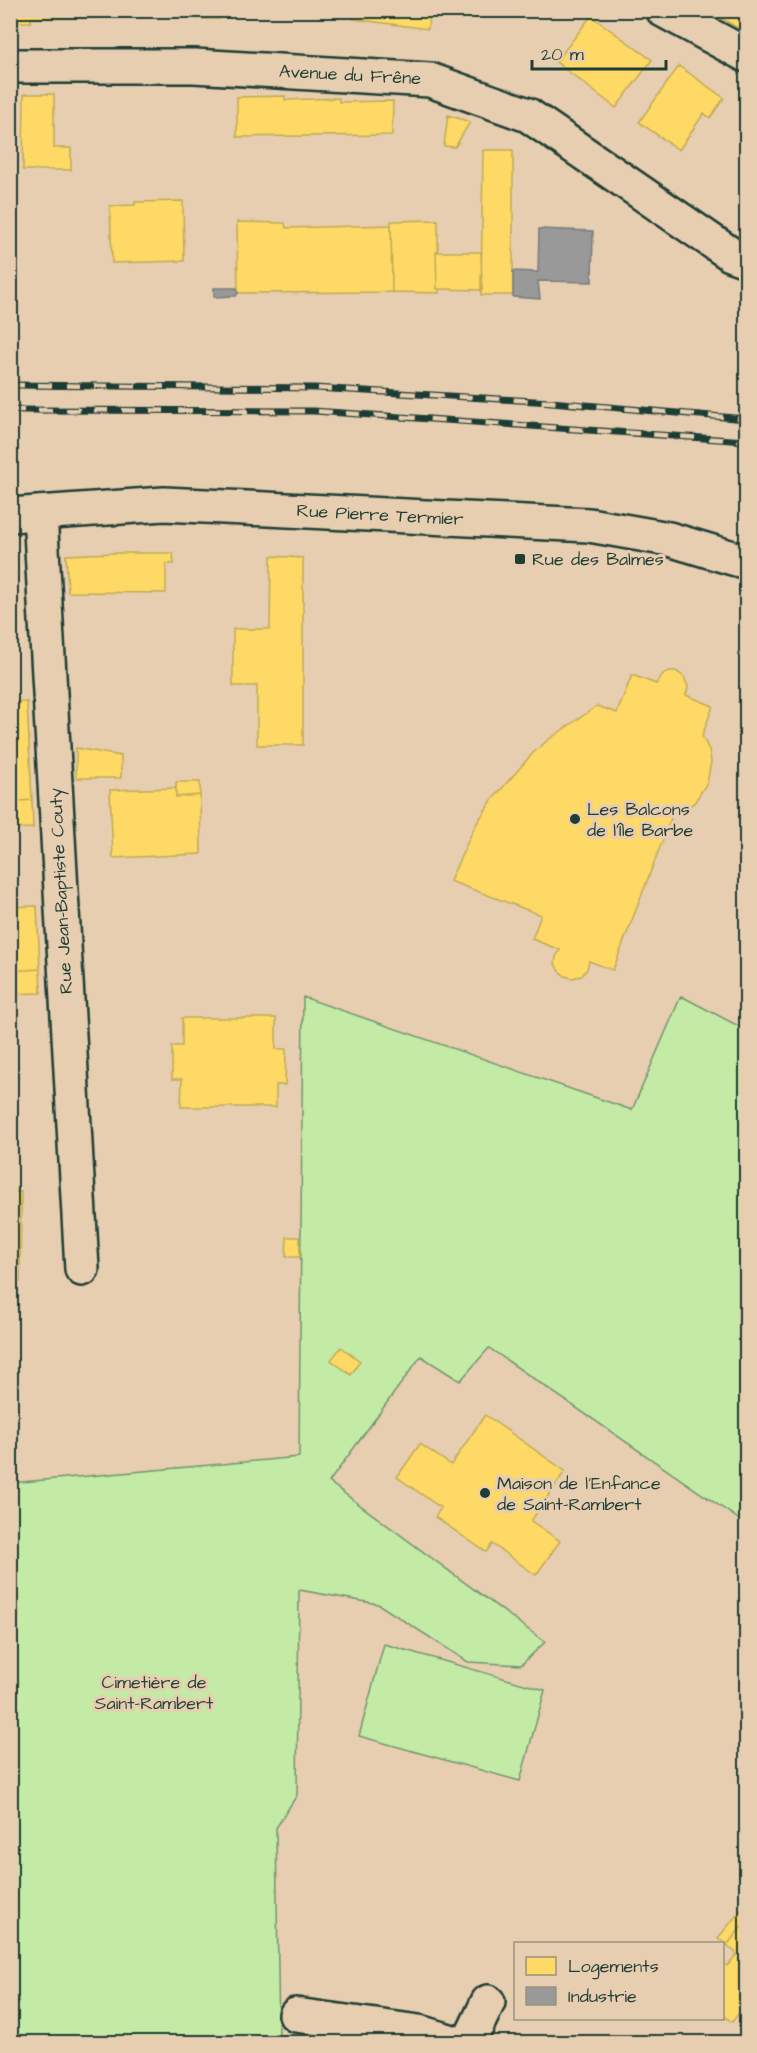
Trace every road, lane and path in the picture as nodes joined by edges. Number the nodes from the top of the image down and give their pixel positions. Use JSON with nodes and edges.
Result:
{"nodes":[{"id":1,"x":663,"y":10,"type":"edge"},
{"id":2,"x":747,"y":55,"type":"edge"},
{"id":3,"x":10,"y":66,"type":"edge"},
{"id":4,"x":747,"y":260,"type":"edge"},
{"id":5,"x":25,"y":514,"type":"edge"},
{"id":6,"x":747,"y":562,"type":"edge"},
{"id":7,"x":82,"y":1269,"type":"dead end"},
{"id":8,"x":488,"y":2002,"type":"dead end"},
{"id":9,"x":296,"y":2015,"type":"dead end"},
{"id":10,"x":453,"y":2043,"type":"edge"},
{"id":11,"x":469,"y":2043,"type":"edge"}],
"edges":[{"from":1,"to":2,"type":"street"},
{"from":3,"to":4,"type":"street","name":"Avenue du Frêne"},
{"from":5,"to":6,"type":"street","name":"Rue Pierre Termier"},
{"from":5,"to":7,"type":"street","name":"Rue Jean-Baptiste Couty"},
{"from":8,"to":11,"type":"street"},
{"from":9,"to":10,"type":"street"}]}
